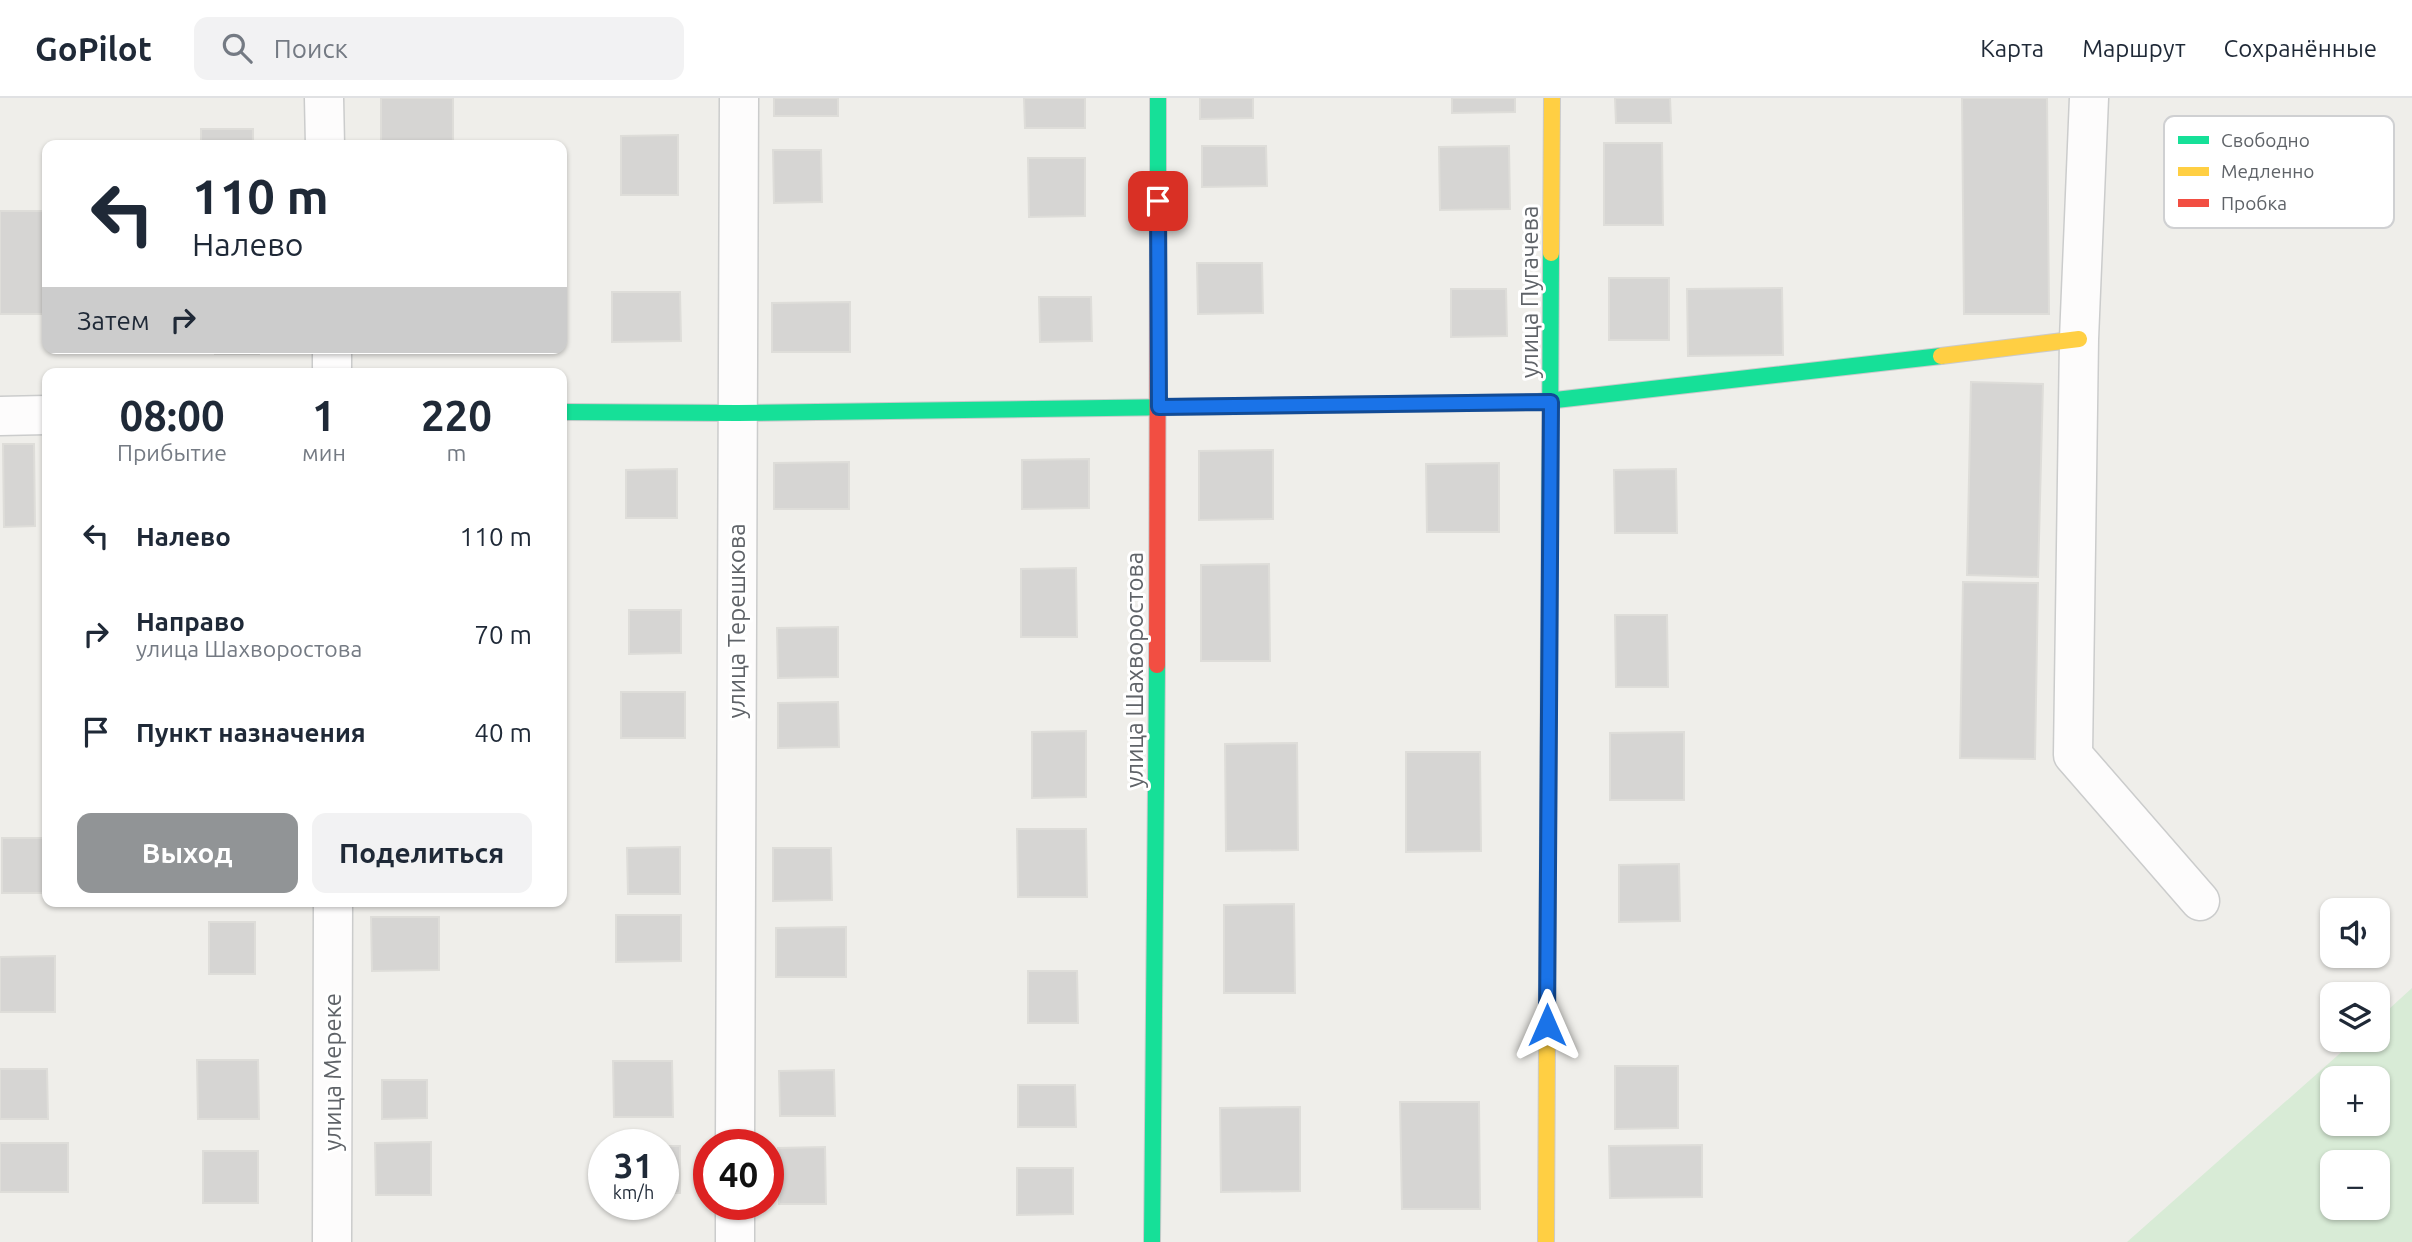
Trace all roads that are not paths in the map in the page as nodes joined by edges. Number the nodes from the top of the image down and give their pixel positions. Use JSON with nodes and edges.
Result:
{"nodes":[{"id":1,"x":324,"y":98,"type":"edge"},
{"id":2,"x":739,"y":98,"type":"edge"},
{"id":3,"x":1158,"y":98,"type":"edge"},
{"id":4,"x":1552,"y":98,"type":"edge"},
{"id":5,"x":2089,"y":98,"type":"edge"},
{"id":6,"x":325,"y":140,"type":"edge"},
{"id":7,"x":2079,"y":339,"type":"junction"},
{"id":8,"x":1551,"y":402,"type":"junction"},
{"id":9,"x":1159,"y":407,"type":"junction"},
{"id":10,"x":567,"y":412,"type":"edge"},
{"id":11,"x":737,"y":413,"type":"junction"},
{"id":12,"x":42,"y":415,"type":"edge"},
{"id":13,"x":0,"y":416,"type":"edge"},
{"id":14,"x":2200,"y":901,"type":"dead end"},
{"id":15,"x":332,"y":907,"type":"edge"},
{"id":16,"x":735,"y":1129,"type":"edge"},
{"id":17,"x":735,"y":1220,"type":"edge"},
{"id":18,"x":332,"y":1242,"type":"edge"},
{"id":19,"x":735,"y":1242,"type":"edge"},
{"id":20,"x":1152,"y":1242,"type":"edge"},
{"id":21,"x":1546,"y":1242,"type":"edge"}],
"edges":[{"from":1,"to":6,"type":"street"},
{"from":2,"to":11,"type":"street","name":"улица Терешкова"},
{"from":3,"to":9,"type":"street","name":"улица Шахворостова"},
{"from":4,"to":8,"type":"street","name":"улица Пугачева"},
{"from":5,"to":7,"type":"street"},
{"from":7,"to":8,"type":"street"},
{"from":7,"to":14,"type":"street"},
{"from":8,"to":9,"type":"street"},
{"from":8,"to":21,"type":"street","name":"улица Пугачева"},
{"from":9,"to":11,"type":"street"},
{"from":9,"to":20,"type":"street","name":"улица Шахворостова"},
{"from":10,"to":11,"type":"street"},
{"from":11,"to":16,"type":"street","name":"улица Терешкова"},
{"from":12,"to":13,"type":"street"},
{"from":15,"to":18,"type":"street","name":"улица Мереке"},
{"from":17,"to":19,"type":"street"}]}
